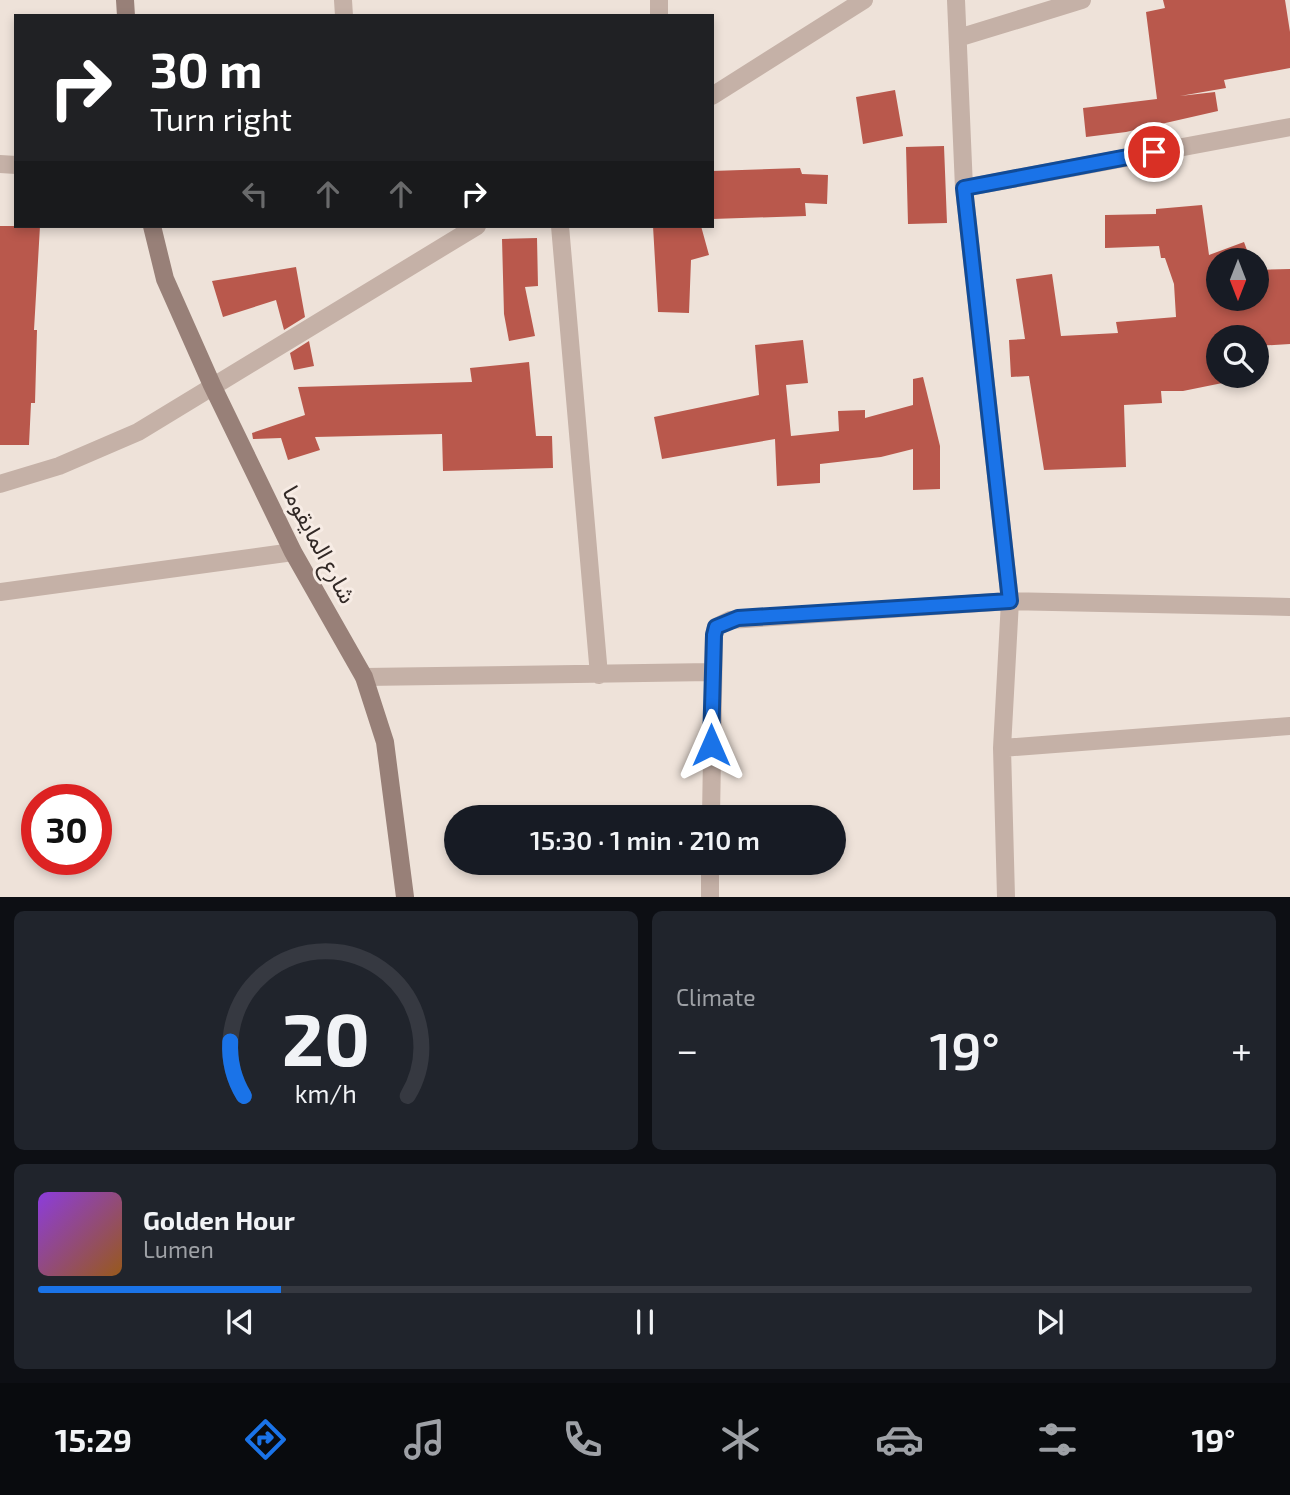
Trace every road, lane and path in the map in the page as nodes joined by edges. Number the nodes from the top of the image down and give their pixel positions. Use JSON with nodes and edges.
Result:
{"nodes":[{"id":1,"x":864,"y":0,"type":"edge"},
{"id":2,"x":956,"y":0,"type":"edge"},
{"id":3,"x":1082,"y":0,"type":"edge"},
{"id":4,"x":958,"y":38,"type":"junction"},
{"id":5,"x":714,"y":95,"type":"edge"},
{"id":6,"x":1290,"y":127,"type":"edge"},
{"id":7,"x":964,"y":188,"type":"junction"},
{"id":8,"x":152,"y":228,"type":"edge"},
{"id":9,"x":474,"y":228,"type":"edge"},
{"id":10,"x":560,"y":228,"type":"edge"},
{"id":11,"x":212,"y":385,"type":"junction"},
{"id":12,"x":0,"y":484,"type":"edge"},
{"id":13,"x":293,"y":552,"type":"junction"},
{"id":14,"x":0,"y":592,"type":"edge"},
{"id":15,"x":1010,"y":601,"type":"junction"},
{"id":16,"x":1290,"y":607,"type":"edge"},
{"id":17,"x":712,"y":672,"type":"junction"},
{"id":18,"x":599,"y":675,"type":"junction"},
{"id":19,"x":364,"y":677,"type":"junction"},
{"id":20,"x":1290,"y":726,"type":"edge"},
{"id":21,"x":1002,"y":748,"type":"junction"},
{"id":22,"x":711,"y":805,"type":"edge"},
{"id":23,"x":710,"y":875,"type":"edge"},
{"id":24,"x":405,"y":897,"type":"edge"},
{"id":25,"x":710,"y":897,"type":"edge"},
{"id":26,"x":1006,"y":897,"type":"edge"}],
"edges":[{"from":1,"to":5,"type":"street"},
{"from":2,"to":4,"type":"street"},
{"from":3,"to":4,"type":"street"},
{"from":4,"to":7,"type":"street"},
{"from":6,"to":7,"type":"street"},
{"from":7,"to":15,"type":"street"},
{"from":8,"to":11,"type":"street","name":"شارع المايقوما"},
{"from":9,"to":11,"type":"street"},
{"from":10,"to":18,"type":"street"},
{"from":11,"to":12,"type":"street"},
{"from":11,"to":13,"type":"street","name":"شارع المايقوما"},
{"from":13,"to":14,"type":"street"},
{"from":13,"to":19,"type":"street","name":"شارع المايقوما"},
{"from":15,"to":16,"type":"street"},
{"from":15,"to":17,"type":"street"},
{"from":15,"to":21,"type":"street"},
{"from":17,"to":18,"type":"street"},
{"from":17,"to":22,"type":"street"},
{"from":18,"to":19,"type":"street"},
{"from":19,"to":24,"type":"street","name":"شارع المايقوما"},
{"from":20,"to":21,"type":"street"},
{"from":21,"to":26,"type":"street"},
{"from":23,"to":25,"type":"street"}]}
